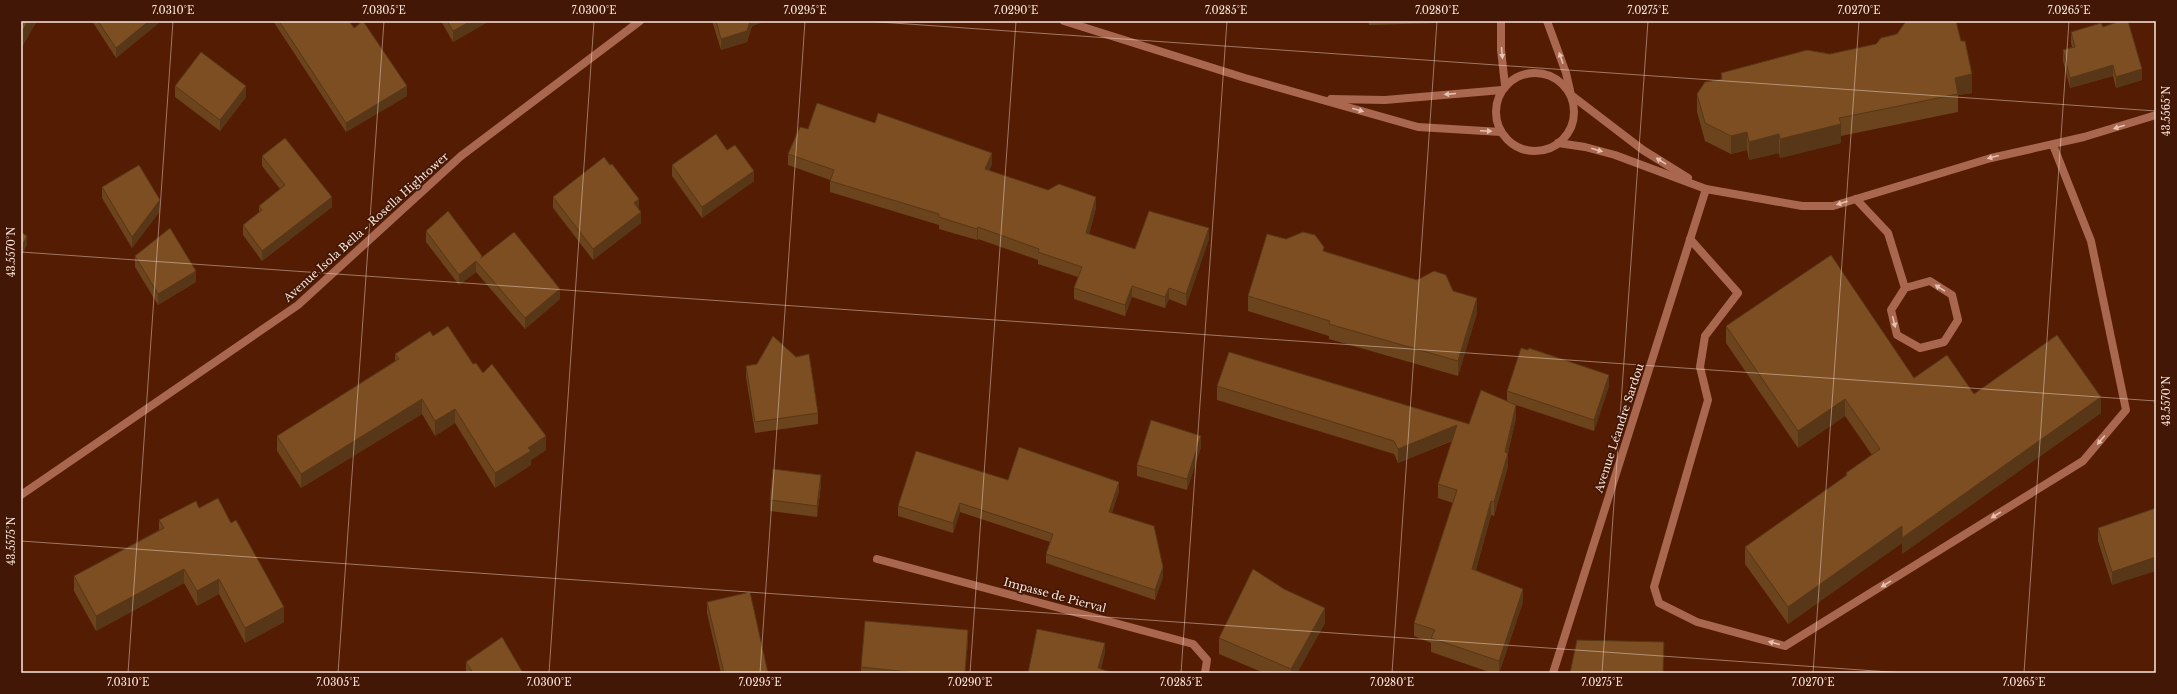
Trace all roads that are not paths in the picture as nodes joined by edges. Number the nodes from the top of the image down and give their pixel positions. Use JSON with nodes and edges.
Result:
{"nodes":[{"id":1,"x":640,"y":21,"type":"edge"},
{"id":2,"x":1064,"y":21,"type":"edge"},
{"id":3,"x":1501,"y":21,"type":"edge"},
{"id":4,"x":1547,"y":21,"type":"edge"},
{"id":5,"x":1504,"y":88,"type":"junction"},
{"id":6,"x":1571,"y":95,"type":"junction"},
{"id":7,"x":1320,"y":99,"type":"junction"},
{"id":8,"x":2156,"y":115,"type":"edge"},
{"id":9,"x":1501,"y":132,"type":"junction"},
{"id":10,"x":1558,"y":143,"type":"junction"},
{"id":11,"x":2054,"y":145,"type":"junction"},
{"id":12,"x":1706,"y":189,"type":"junction"},
{"id":13,"x":1856,"y":199,"type":"junction"},
{"id":14,"x":1690,"y":239,"type":"junction"},
{"id":15,"x":1905,"y":288,"type":"junction"},
{"id":16,"x":21,"y":495,"type":"edge"},
{"id":17,"x":877,"y":559,"type":"dead end"},
{"id":18,"x":1205,"y":673,"type":"edge"},
{"id":19,"x":1552,"y":673,"type":"edge"}],
"edges":[{"from":1,"to":16,"type":"street","name":"Avenue Isola Bella - Rosella Hightower"},
{"from":2,"to":7,"type":"street"},
{"from":3,"to":5,"type":"street","one_way":true},
{"from":6,"to":4,"type":"street","one_way":true},
{"from":5,"to":6,"type":"street"},
{"from":5,"to":7,"type":"street","one_way":true},
{"from":5,"to":9,"type":"street"},
{"from":6,"to":10,"type":"street"},
{"from":12,"to":6,"type":"street","one_way":true},
{"from":7,"to":9,"type":"street","one_way":true},
{"from":8,"to":11,"type":"street","one_way":true},
{"from":9,"to":10,"type":"street"},
{"from":10,"to":12,"type":"street","one_way":true},
{"from":11,"to":13,"type":"street","one_way":true},
{"from":11,"to":14,"type":"street","one_way":true},
{"from":13,"to":12,"type":"street","one_way":true},
{"from":12,"to":14,"type":"street","name":"Avenue Léandre Sardou"},
{"from":13,"to":15,"type":"street"},
{"from":14,"to":19,"type":"street","name":"Avenue Léandre Sardou"},
{"from":15,"to":15,"type":"street","one_way":true},
{"from":17,"to":18,"type":"street","name":"Impasse de Pierval"}]}
